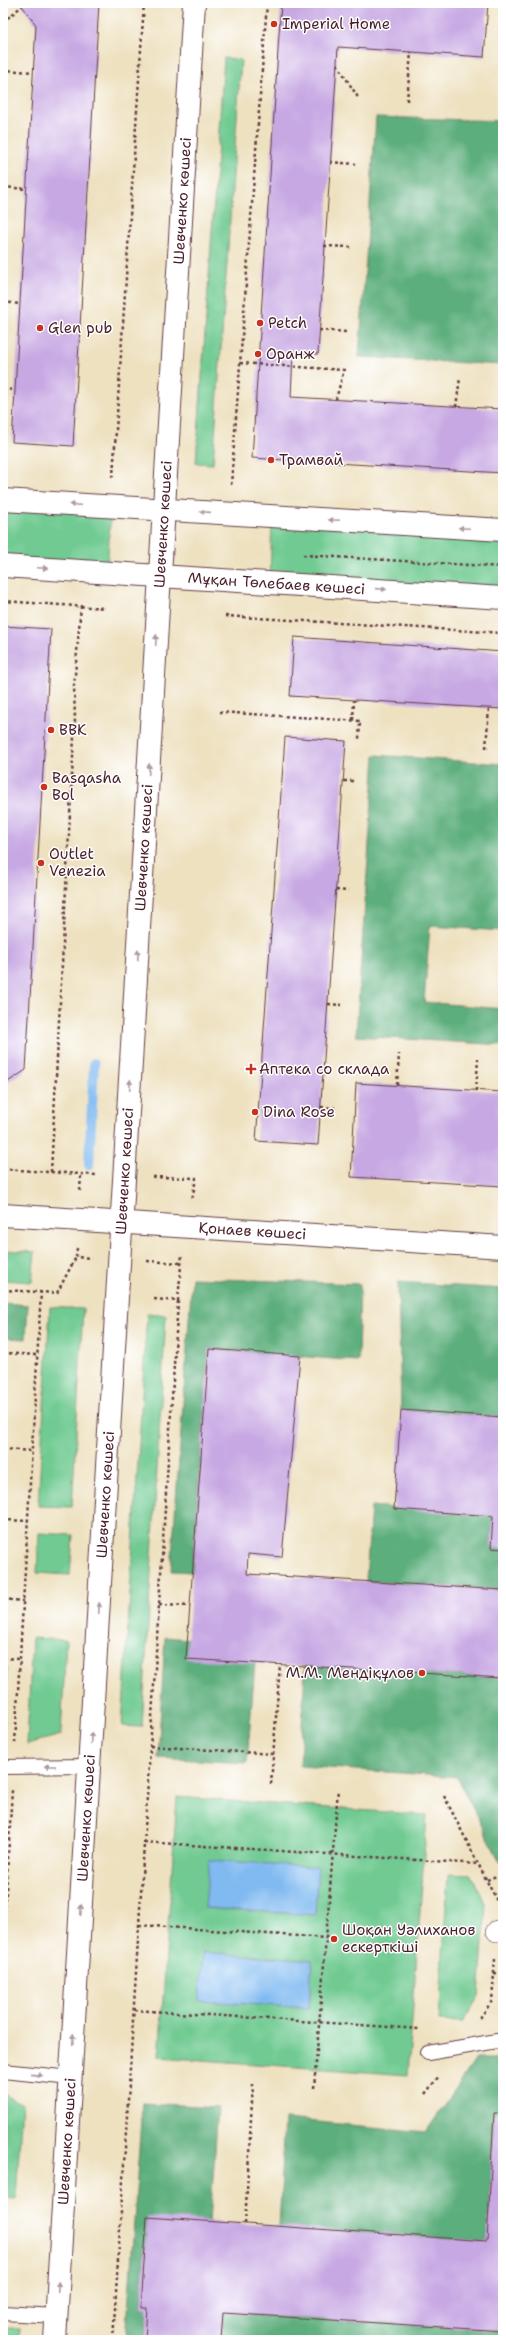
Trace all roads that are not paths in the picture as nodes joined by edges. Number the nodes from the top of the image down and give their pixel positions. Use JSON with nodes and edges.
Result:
{"nodes":[{"id":1,"x":194,"y":3,"type":"edge"},
{"id":2,"x":3,"y":500,"type":"edge"},
{"id":3,"x":164,"y":510,"type":"junction"},
{"id":4,"x":503,"y":530,"type":"edge"},
{"id":5,"x":3,"y":566,"type":"edge"},
{"id":6,"x":160,"y":575,"type":"junction"},
{"id":7,"x":503,"y":598,"type":"edge"},
{"id":8,"x":3,"y":1215,"type":"edge"},
{"id":9,"x":121,"y":1222,"type":"junction"},
{"id":10,"x":503,"y":1247,"type":"edge"},
{"id":11,"x":8,"y":1766,"type":"edge"},
{"id":12,"x":89,"y":1766,"type":"junction"},
{"id":13,"x":503,"y":2040,"type":"edge"},
{"id":14,"x":428,"y":2053,"type":"dead end"},
{"id":15,"x":3,"y":2071,"type":"edge"},
{"id":16,"x":71,"y":2078,"type":"junction"},
{"id":17,"x":3,"y":2313,"type":"edge"},
{"id":18,"x":56,"y":2316,"type":"junction"},
{"id":19,"x":55,"y":2340,"type":"edge"}],
"edges":[{"from":1,"to":3,"type":"street","name":"Шевченко көшесі"},
{"from":3,"to":2,"type":"street","one_way":true},
{"from":4,"to":3,"type":"street","one_way":true},
{"from":3,"to":6,"type":"street","name":"Шевченко көшесі"},
{"from":5,"to":6,"type":"street","name":"Мұқан Төлебаев көшесі","one_way":true},
{"from":6,"to":7,"type":"street","name":"Мұқан Төлебаев көшесі","one_way":true},
{"from":9,"to":6,"type":"street","name":"Шевченко көшесі","one_way":true},
{"from":8,"to":9,"type":"street","name":"Қонаев көшесі"},
{"from":9,"to":10,"type":"street","name":"Қонаев көшесі"},
{"from":12,"to":9,"type":"street","name":"Шевченко көшесі","one_way":true},
{"from":12,"to":11,"type":"lane","one_way":true},
{"from":16,"to":12,"type":"street","name":"Шевченко көшесі","one_way":true},
{"from":13,"to":14,"type":"lane"},
{"from":15,"to":16,"type":"lane","one_way":true},
{"from":18,"to":16,"type":"street","name":"Шевченко көшесі","one_way":true},
{"from":17,"to":18,"type":"lane"},
{"from":18,"to":19,"type":"street","name":"Шевченко көшесі"}]}
